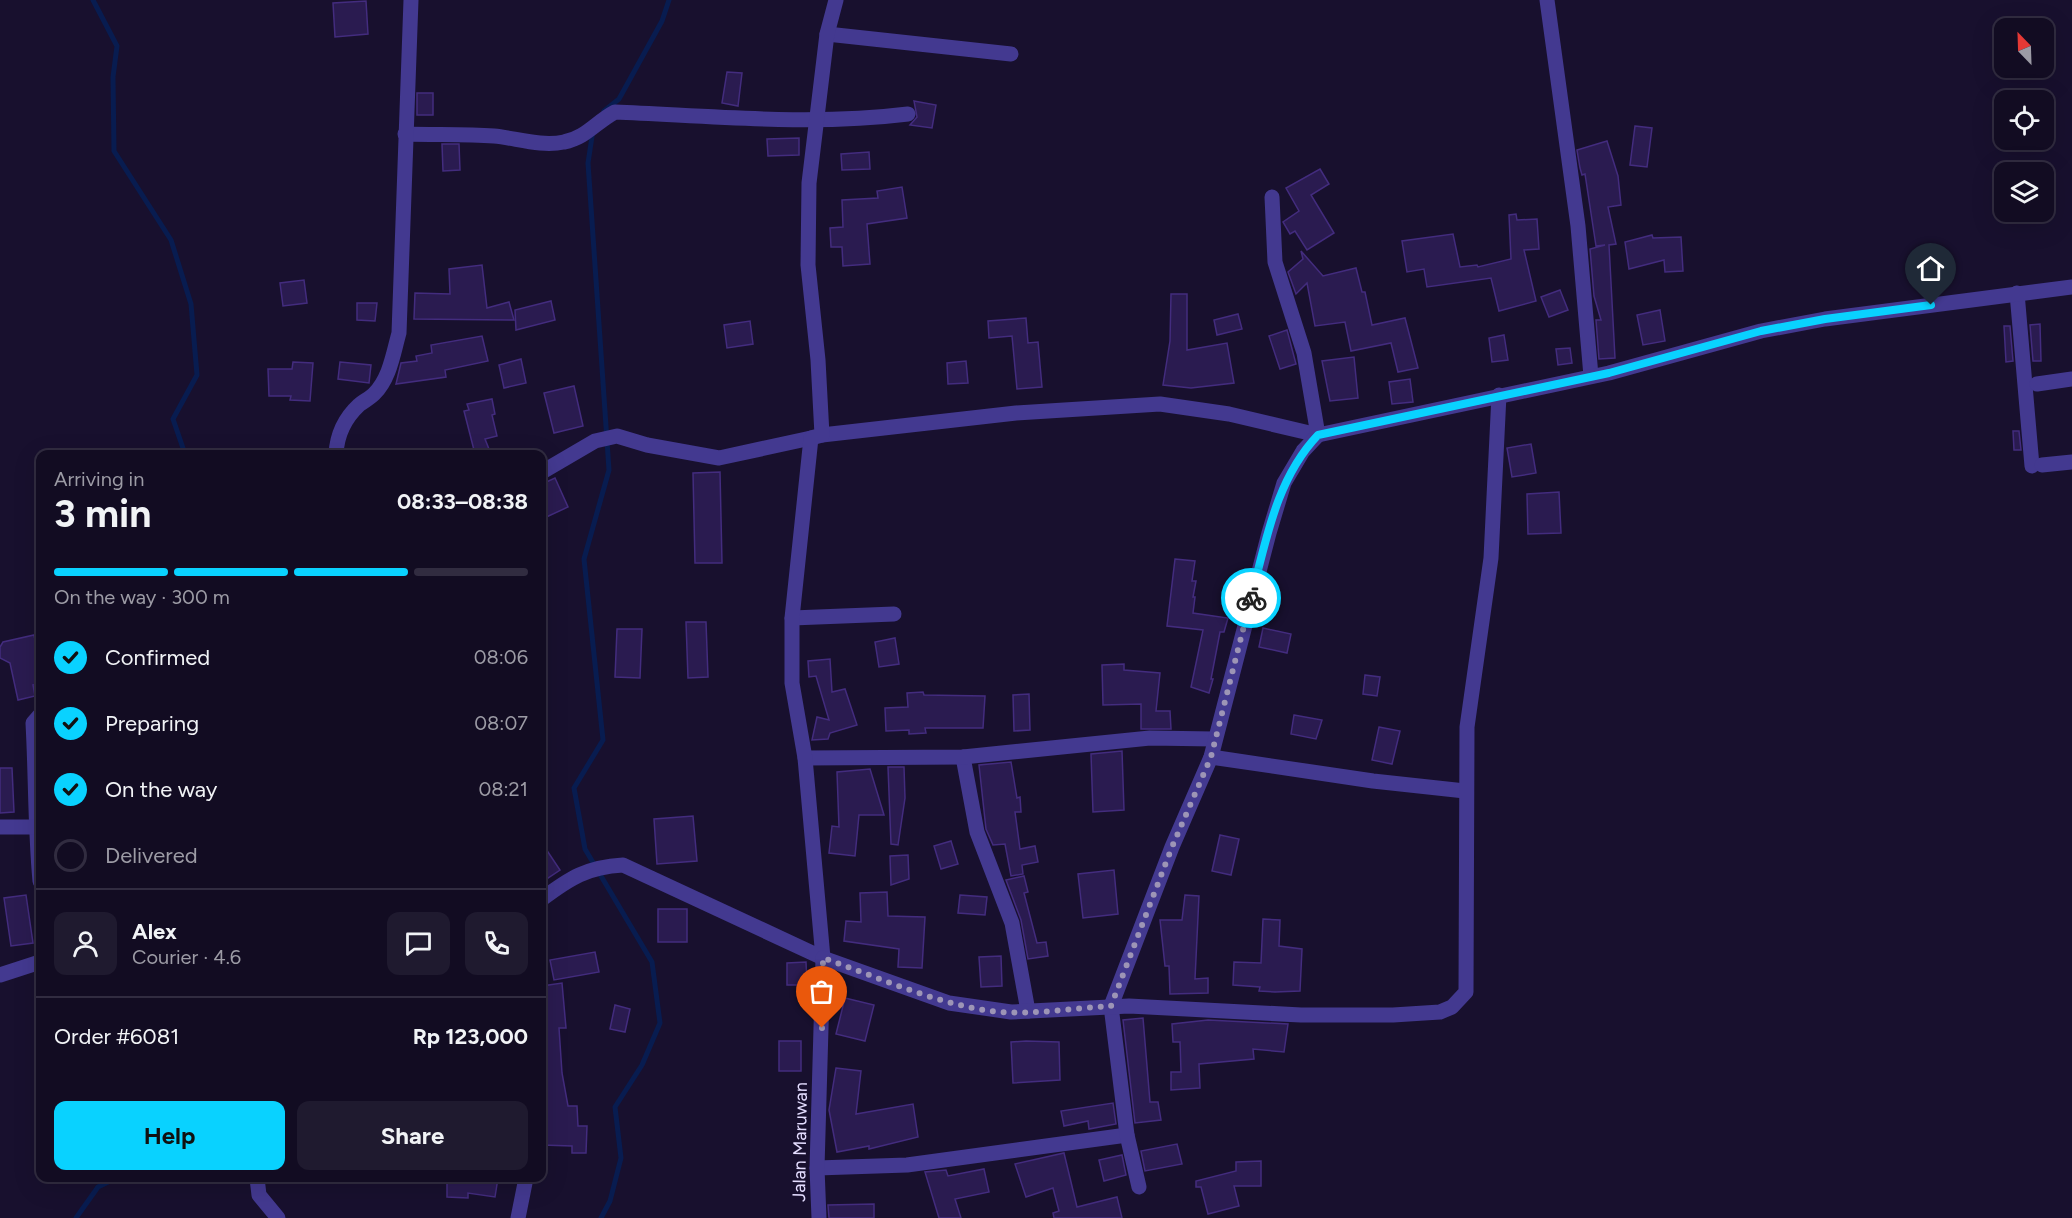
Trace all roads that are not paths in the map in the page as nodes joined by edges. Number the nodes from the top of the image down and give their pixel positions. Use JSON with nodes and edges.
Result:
{"nodes":[{"id":1,"x":411,"y":0,"type":"edge"},
{"id":2,"x":836,"y":0,"type":"edge"},
{"id":3,"x":1547,"y":0,"type":"edge"},
{"id":4,"x":827,"y":34,"type":"junction"},
{"id":5,"x":1011,"y":54,"type":"dead end"},
{"id":6,"x":908,"y":114,"type":"dead end"},
{"id":7,"x":818,"y":120,"type":"junction"},
{"id":8,"x":405,"y":134,"type":"junction"},
{"id":9,"x":1272,"y":197,"type":"dead end"},
{"id":10,"x":2072,"y":287,"type":"edge"},
{"id":11,"x":2017,"y":293,"type":"junction"},
{"id":12,"x":1591,"y":376,"type":"junction"},
{"id":13,"x":2072,"y":379,"type":"edge"},
{"id":14,"x":2037,"y":384,"type":"dead end"},
{"id":15,"x":1499,"y":395,"type":"junction"},
{"id":16,"x":1318,"y":435,"type":"junction"},
{"id":17,"x":817,"y":436,"type":"junction"},
{"id":18,"x":336,"y":450,"type":"edge"},
{"id":19,"x":2072,"y":462,"type":"edge"},
{"id":20,"x":546,"y":470,"type":"edge"},
{"id":21,"x":894,"y":614,"type":"dead end"},
{"id":22,"x":792,"y":618,"type":"junction"},
{"id":23,"x":36,"y":720,"type":"edge"},
{"id":24,"x":1214,"y":739,"type":"junction"},
{"id":25,"x":963,"y":757,"type":"junction"},
{"id":26,"x":1211,"y":757,"type":"junction"},
{"id":27,"x":805,"y":758,"type":"junction"},
{"id":28,"x":36,"y":770,"type":"edge"},
{"id":29,"x":1465,"y":791,"type":"junction"},
{"id":30,"x":36,"y":806,"type":"edge"},
{"id":31,"x":0,"y":827,"type":"edge"},
{"id":32,"x":35,"y":827,"type":"junction"},
{"id":33,"x":36,"y":838,"type":"edge"},
{"id":34,"x":546,"y":896,"type":"edge"},
{"id":35,"x":823,"y":958,"type":"junction"},
{"id":36,"x":36,"y":963,"type":"edge"},
{"id":37,"x":0,"y":975,"type":"edge"},
{"id":38,"x":1111,"y":1006,"type":"junction"},
{"id":39,"x":1028,"y":1011,"type":"junction"},
{"id":40,"x":1127,"y":1136,"type":"junction"},
{"id":41,"x":818,"y":1168,"type":"junction"},
{"id":42,"x":257,"y":1182,"type":"edge"},
{"id":43,"x":525,"y":1182,"type":"edge"},
{"id":44,"x":1139,"y":1188,"type":"dead end"},
{"id":45,"x":278,"y":1218,"type":"edge"},
{"id":46,"x":518,"y":1218,"type":"edge"},
{"id":47,"x":819,"y":1218,"type":"edge"}],
"edges":[{"from":1,"to":8,"type":"street"},
{"from":2,"to":4,"type":"street","name":"Jalan Maruwan"},
{"from":3,"to":12,"type":"street"},
{"from":4,"to":5,"type":"street"},
{"from":4,"to":7,"type":"street","name":"Jalan Maruwan"},
{"from":6,"to":7,"type":"street"},
{"from":7,"to":8,"type":"street"},
{"from":7,"to":17,"type":"street","name":"Jalan Maruwan"},
{"from":8,"to":18,"type":"street"},
{"from":9,"to":16,"type":"street"},
{"from":10,"to":11,"type":"street"},
{"from":11,"to":12,"type":"street"},
{"from":11,"to":19,"type":"street"},
{"from":12,"to":15,"type":"street"},
{"from":13,"to":14,"type":"street"},
{"from":15,"to":16,"type":"street"},
{"from":15,"to":29,"type":"street"},
{"from":16,"to":17,"type":"street"},
{"from":16,"to":24,"type":"street"},
{"from":17,"to":20,"type":"street"},
{"from":17,"to":22,"type":"street","name":"Jalan Maruwan"},
{"from":21,"to":22,"type":"street"},
{"from":22,"to":27,"type":"street","name":"Jalan Maruwan"},
{"from":23,"to":28,"type":"street"},
{"from":24,"to":25,"type":"street"},
{"from":24,"to":26,"type":"street"},
{"from":25,"to":27,"type":"street"},
{"from":25,"to":39,"type":"street"},
{"from":26,"to":29,"type":"street"},
{"from":26,"to":38,"type":"street"},
{"from":27,"to":35,"type":"street","name":"Jalan Maruwan"},
{"from":29,"to":38,"type":"street"},
{"from":30,"to":32,"type":"street"},
{"from":31,"to":32,"type":"street"},
{"from":32,"to":33,"type":"street"},
{"from":34,"to":35,"type":"street"},
{"from":35,"to":39,"type":"street"},
{"from":35,"to":41,"type":"street","name":"Jalan Maruwan"},
{"from":36,"to":37,"type":"street"},
{"from":38,"to":39,"type":"street"},
{"from":38,"to":40,"type":"street"},
{"from":40,"to":41,"type":"street"},
{"from":40,"to":44,"type":"street"},
{"from":41,"to":47,"type":"street","name":"Jalan Maruwan"},
{"from":42,"to":45,"type":"street"},
{"from":43,"to":46,"type":"street"}]}
